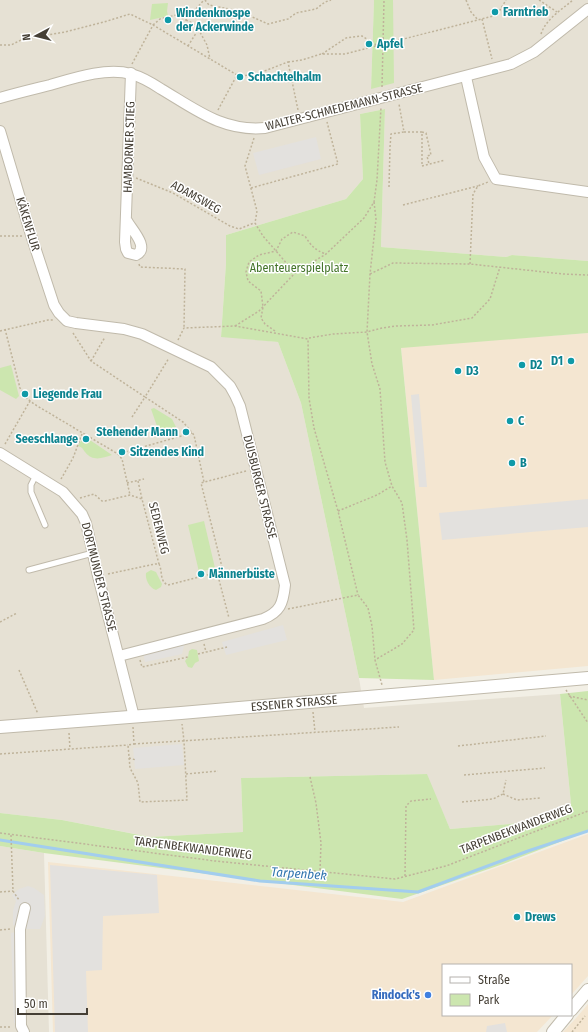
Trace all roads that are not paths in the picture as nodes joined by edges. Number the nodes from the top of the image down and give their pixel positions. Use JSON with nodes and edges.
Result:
{"nodes":[{"id":1,"x":588,"y":9,"type":"edge"},
{"id":2,"x":131,"y":73,"type":"junction"},
{"id":3,"x":466,"y":77,"type":"junction"},
{"id":4,"x":0,"y":98,"type":"edge"},
{"id":5,"x":0,"y":131,"type":"edge"},
{"id":6,"x":588,"y":192,"type":"edge"},
{"id":7,"x":136,"y":255,"type":"road end"},
{"id":8,"x":64,"y":318,"type":"joint"},
{"id":9,"x":2,"y":450,"type":"edge"},
{"id":10,"x":36,"y":475,"type":"junction"},
{"id":11,"x":45,"y":525,"type":"dead end"},
{"id":12,"x":93,"y":553,"type":"junction"},
{"id":13,"x":29,"y":570,"type":"dead end"},
{"id":14,"x":119,"y":656,"type":"junction"},
{"id":15,"x":588,"y":678,"type":"edge"},
{"id":16,"x":133,"y":717,"type":"junction"},
{"id":17,"x":0,"y":727,"type":"edge"},
{"id":18,"x":25,"y":908,"type":"road end"},
{"id":19,"x":588,"y":990,"type":"edge"},
{"id":20,"x":572,"y":1009,"type":"edge"},
{"id":21,"x":566,"y":1016,"type":"edge"},
{"id":22,"x":24,"y":1032,"type":"edge"},
{"id":23,"x":553,"y":1032,"type":"edge"}],
"edges":[{"from":1,"to":3,"type":"street","name":"WALTER-SCHMEDEMANN-STRASSE"},
{"from":2,"to":3,"type":"street","name":"WALTER-SCHMEDEMANN-STRASSE"},
{"from":2,"to":4,"type":"street","name":"WALTER-SCHMEDEMANN-STRASSE"},
{"from":2,"to":7,"type":"street","name":"HAMBORNER STIEG"},
{"from":3,"to":6,"type":"street"},
{"from":5,"to":8,"type":"street","name":"KÄKENFLUR"},
{"from":8,"to":14,"type":"street","name":"DUISBURGER STRASSE"},
{"from":9,"to":10,"type":"street","name":"DORTMUNDER STRASSE"},
{"from":10,"to":11,"type":"lane"},
{"from":10,"to":12,"type":"street","name":"DORTMUNDER STRASSE"},
{"from":12,"to":13,"type":"lane"},
{"from":12,"to":14,"type":"street","name":"DORTMUNDER STRASSE"},
{"from":14,"to":16,"type":"street","name":"DORTMUNDER STRASSE"},
{"from":15,"to":16,"type":"street","name":"ESSENER STRASSE"},
{"from":16,"to":17,"type":"street","name":"ESSENER STRASSE"},
{"from":18,"to":22,"type":"street"},
{"from":19,"to":20,"type":"street"},
{"from":21,"to":23,"type":"street"}]}
